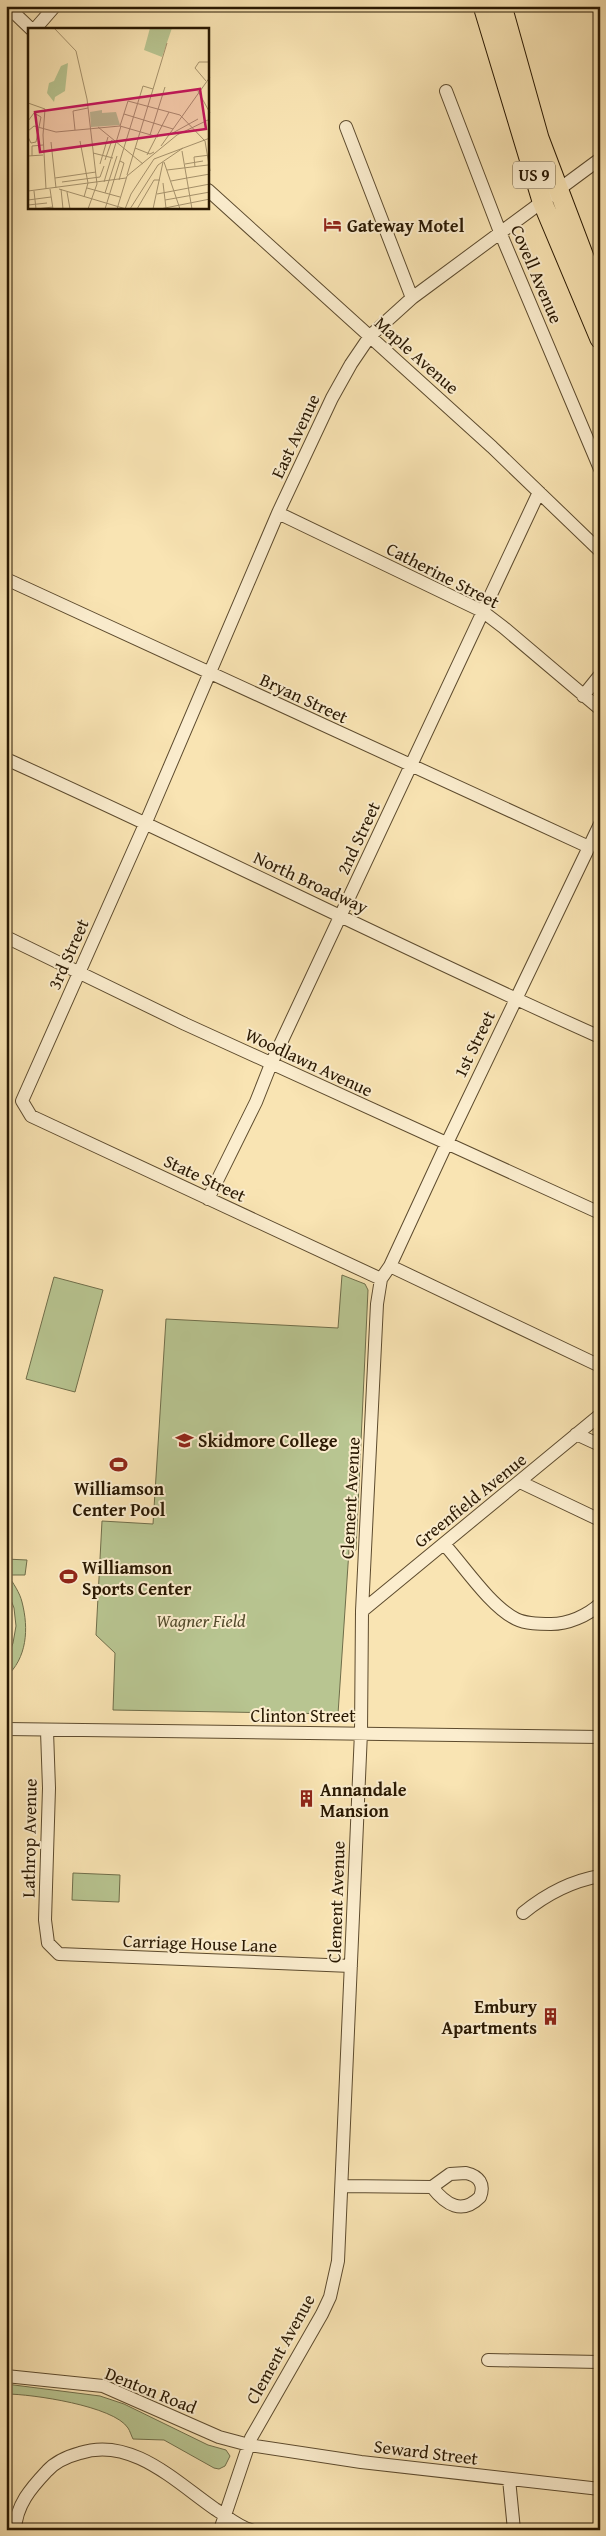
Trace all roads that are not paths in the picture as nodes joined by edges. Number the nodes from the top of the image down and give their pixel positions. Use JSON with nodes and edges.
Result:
{"nodes":[{"id":1,"x":7,"y":6,"type":"edge"},
{"id":2,"x":56,"y":6,"type":"edge"},
{"id":3,"x":483,"y":6,"type":"edge"},
{"id":4,"x":502,"y":6,"type":"edge"},
{"id":5,"x":32,"y":28,"type":"edge"},
{"id":6,"x":34,"y":28,"type":"edge"},
{"id":7,"x":446,"y":91,"type":"dead end"},
{"id":8,"x":346,"y":126,"type":"dead end"},
{"id":9,"x":600,"y":159,"type":"edge"},
{"id":10,"x":558,"y":190,"type":"junction"},
{"id":11,"x":209,"y":191,"type":"edge"},
{"id":12,"x":542,"y":201,"type":"junction"},
{"id":13,"x":500,"y":232,"type":"junction"},
{"id":14,"x":412,"y":298,"type":"junction"},
{"id":15,"x":600,"y":299,"type":"edge"},
{"id":16,"x":370,"y":336,"type":"junction"},
{"id":17,"x":600,"y":339,"type":"edge"},
{"id":18,"x":600,"y":469,"type":"edge"},
{"id":19,"x":539,"y":492,"type":"junction"},
{"id":20,"x":278,"y":512,"type":"junction"},
{"id":21,"x":600,"y":551,"type":"edge"},
{"id":22,"x":6,"y":579,"type":"edge"},
{"id":23,"x":482,"y":611,"type":"junction"},
{"id":24,"x":209,"y":674,"type":"junction"},
{"id":25,"x":600,"y":675,"type":"edge"},
{"id":26,"x":583,"y":696,"type":"junction"},
{"id":27,"x":600,"y":709,"type":"edge"},
{"id":28,"x":6,"y":759,"type":"edge"},
{"id":29,"x":411,"y":766,"type":"junction"},
{"id":30,"x":146,"y":822,"type":"junction"},
{"id":31,"x":600,"y":824,"type":"edge"},
{"id":32,"x":589,"y":848,"type":"junction"},
{"id":33,"x":341,"y":916,"type":"junction"},
{"id":34,"x":6,"y":937,"type":"edge"},
{"id":35,"x":79,"y":972,"type":"junction"},
{"id":36,"x":515,"y":999,"type":"junction"},
{"id":37,"x":600,"y":1037,"type":"edge"},
{"id":38,"x":271,"y":1064,"type":"junction"},
{"id":39,"x":22,"y":1101,"type":"joint"},
{"id":40,"x":446,"y":1145,"type":"junction"},
{"id":41,"x":208,"y":1199,"type":"junction"},
{"id":42,"x":600,"y":1213,"type":"edge"},
{"id":43,"x":390,"y":1266,"type":"junction"},
{"id":44,"x":381,"y":1280,"type":"junction"},
{"id":45,"x":600,"y":1366,"type":"edge"},
{"id":46,"x":600,"y":1415,"type":"edge"},
{"id":47,"x":576,"y":1434,"type":"junction"},
{"id":48,"x":600,"y":1445,"type":"edge"},
{"id":49,"x":520,"y":1482,"type":"junction"},
{"id":50,"x":600,"y":1520,"type":"edge"},
{"id":51,"x":444,"y":1544,"type":"junction"},
{"id":52,"x":600,"y":1604,"type":"edge"},
{"id":53,"x":362,"y":1611,"type":"junction"},
{"id":54,"x":6,"y":1728,"type":"edge"},
{"id":55,"x":47,"y":1731,"type":"junction"},
{"id":56,"x":361,"y":1732,"type":"junction"},
{"id":57,"x":600,"y":1737,"type":"edge"},
{"id":58,"x":600,"y":1876,"type":"edge"},
{"id":59,"x":523,"y":1913,"type":"dead end"},
{"id":60,"x":51,"y":1946,"type":"joint"},
{"id":61,"x":352,"y":1966,"type":"junction"},
{"id":62,"x":343,"y":2186,"type":"junction"},
{"id":63,"x":432,"y":2187,"type":"dead end"},
{"id":64,"x":488,"y":2360,"type":"dead end"},
{"id":65,"x":600,"y":2362,"type":"edge"},
{"id":66,"x":6,"y":2376,"type":"edge"},
{"id":67,"x":249,"y":2446,"type":"junction"},
{"id":68,"x":509,"y":2480,"type":"junction"},
{"id":69,"x":600,"y":2489,"type":"edge"},
{"id":70,"x":224,"y":2515,"type":"junction"},
{"id":71,"x":15,"y":2530,"type":"edge"},
{"id":72,"x":220,"y":2530,"type":"edge"},
{"id":73,"x":251,"y":2530,"type":"edge"},
{"id":74,"x":514,"y":2530,"type":"edge"}],
"edges":[{"from":1,"to":5,"type":"street"},
{"from":2,"to":6,"type":"street"},
{"from":3,"to":12,"type":"highway","number":"US 9"},
{"from":4,"to":10,"type":"highway","number":"US 9"},
{"from":7,"to":13,"type":"street","name":"Covell Avenue"},
{"from":8,"to":14,"type":"street"},
{"from":9,"to":10,"type":"street","name":"East Avenue"},
{"from":10,"to":12,"type":"street","name":"East Avenue"},
{"from":10,"to":15,"type":"highway","number":"US 9"},
{"from":11,"to":16,"type":"street","name":"Maple Avenue"},
{"from":12,"to":13,"type":"street","name":"East Avenue"},
{"from":12,"to":17,"type":"highway","number":"US 9"},
{"from":13,"to":14,"type":"street","name":"East Avenue"},
{"from":13,"to":18,"type":"street","name":"Covell Avenue"},
{"from":14,"to":16,"type":"street","name":"East Avenue"},
{"from":16,"to":19,"type":"street","name":"Maple Avenue"},
{"from":16,"to":20,"type":"street","name":"East Avenue"},
{"from":19,"to":21,"type":"street","name":"Maple Avenue"},
{"from":19,"to":23,"type":"street","name":"2nd Street"},
{"from":20,"to":23,"type":"street","name":"Catherine Street"},
{"from":20,"to":24,"type":"street","name":"East Avenue"},
{"from":22,"to":24,"type":"street","name":"Bryan Street"},
{"from":23,"to":26,"type":"street","name":"Catherine Street"},
{"from":23,"to":29,"type":"street","name":"2nd Street"},
{"from":24,"to":29,"type":"street","name":"Bryan Street"},
{"from":24,"to":30,"type":"street","name":"East Avenue"},
{"from":25,"to":26,"type":"street"},
{"from":26,"to":27,"type":"street","name":"Catherine Street"},
{"from":28,"to":30,"type":"street","name":"North Broadway"},
{"from":29,"to":32,"type":"street","name":"Bryan Street"},
{"from":29,"to":33,"type":"street","name":"2nd Street"},
{"from":30,"to":33,"type":"street","name":"North Broadway"},
{"from":30,"to":35,"type":"street","name":"3rd Street"},
{"from":31,"to":32,"type":"street","name":"1st Street"},
{"from":32,"to":36,"type":"street","name":"1st Street"},
{"from":33,"to":36,"type":"street","name":"North Broadway"},
{"from":33,"to":38,"type":"street","name":"2nd Street"},
{"from":34,"to":35,"type":"street","name":"Woodlawn Avenue"},
{"from":35,"to":38,"type":"street","name":"Woodlawn Avenue"},
{"from":35,"to":39,"type":"street","name":"3rd Street"},
{"from":36,"to":37,"type":"street","name":"North Broadway"},
{"from":36,"to":40,"type":"street","name":"1st Street"},
{"from":38,"to":40,"type":"street","name":"Woodlawn Avenue"},
{"from":38,"to":41,"type":"street","name":"2nd Street"},
{"from":39,"to":41,"type":"street","name":"State Street"},
{"from":40,"to":42,"type":"street","name":"Woodlawn Avenue"},
{"from":40,"to":43,"type":"street","name":"1st Street"},
{"from":41,"to":44,"type":"street","name":"State Street"},
{"from":43,"to":44,"type":"street","name":"1st Street"},
{"from":43,"to":45,"type":"street"},
{"from":44,"to":53,"type":"street","name":"Clement Avenue"},
{"from":46,"to":47,"type":"street","name":"Greenfield Avenue"},
{"from":47,"to":48,"type":"street"},
{"from":47,"to":49,"type":"street","name":"Greenfield Avenue"},
{"from":49,"to":50,"type":"street"},
{"from":49,"to":51,"type":"street","name":"Greenfield Avenue"},
{"from":51,"to":52,"type":"street"},
{"from":51,"to":53,"type":"street","name":"Greenfield Avenue"},
{"from":53,"to":56,"type":"street","name":"Clement Avenue"},
{"from":54,"to":55,"type":"street","name":"Clinton Street"},
{"from":55,"to":56,"type":"street","name":"Clinton Street"},
{"from":55,"to":60,"type":"street","name":"Lathrop Avenue"},
{"from":56,"to":57,"type":"street","name":"Clinton Street"},
{"from":56,"to":61,"type":"street","name":"Clement Avenue"},
{"from":58,"to":59,"type":"street"},
{"from":60,"to":61,"type":"street","name":"Carriage House Lane"},
{"from":61,"to":62,"type":"street","name":"Clement Avenue"},
{"from":62,"to":63,"type":"street"},
{"from":62,"to":67,"type":"street","name":"Clement Avenue"},
{"from":64,"to":65,"type":"street"},
{"from":66,"to":67,"type":"street","name":"Denton Road"},
{"from":67,"to":68,"type":"street","name":"Seward Street"},
{"from":67,"to":70,"type":"street","name":"Clement Avenue"},
{"from":68,"to":69,"type":"street","name":"Seward Street"},
{"from":68,"to":74,"type":"street"},
{"from":70,"to":71,"type":"street"},
{"from":70,"to":72,"type":"street","name":"Clement Avenue"},
{"from":70,"to":73,"type":"street"}]}
